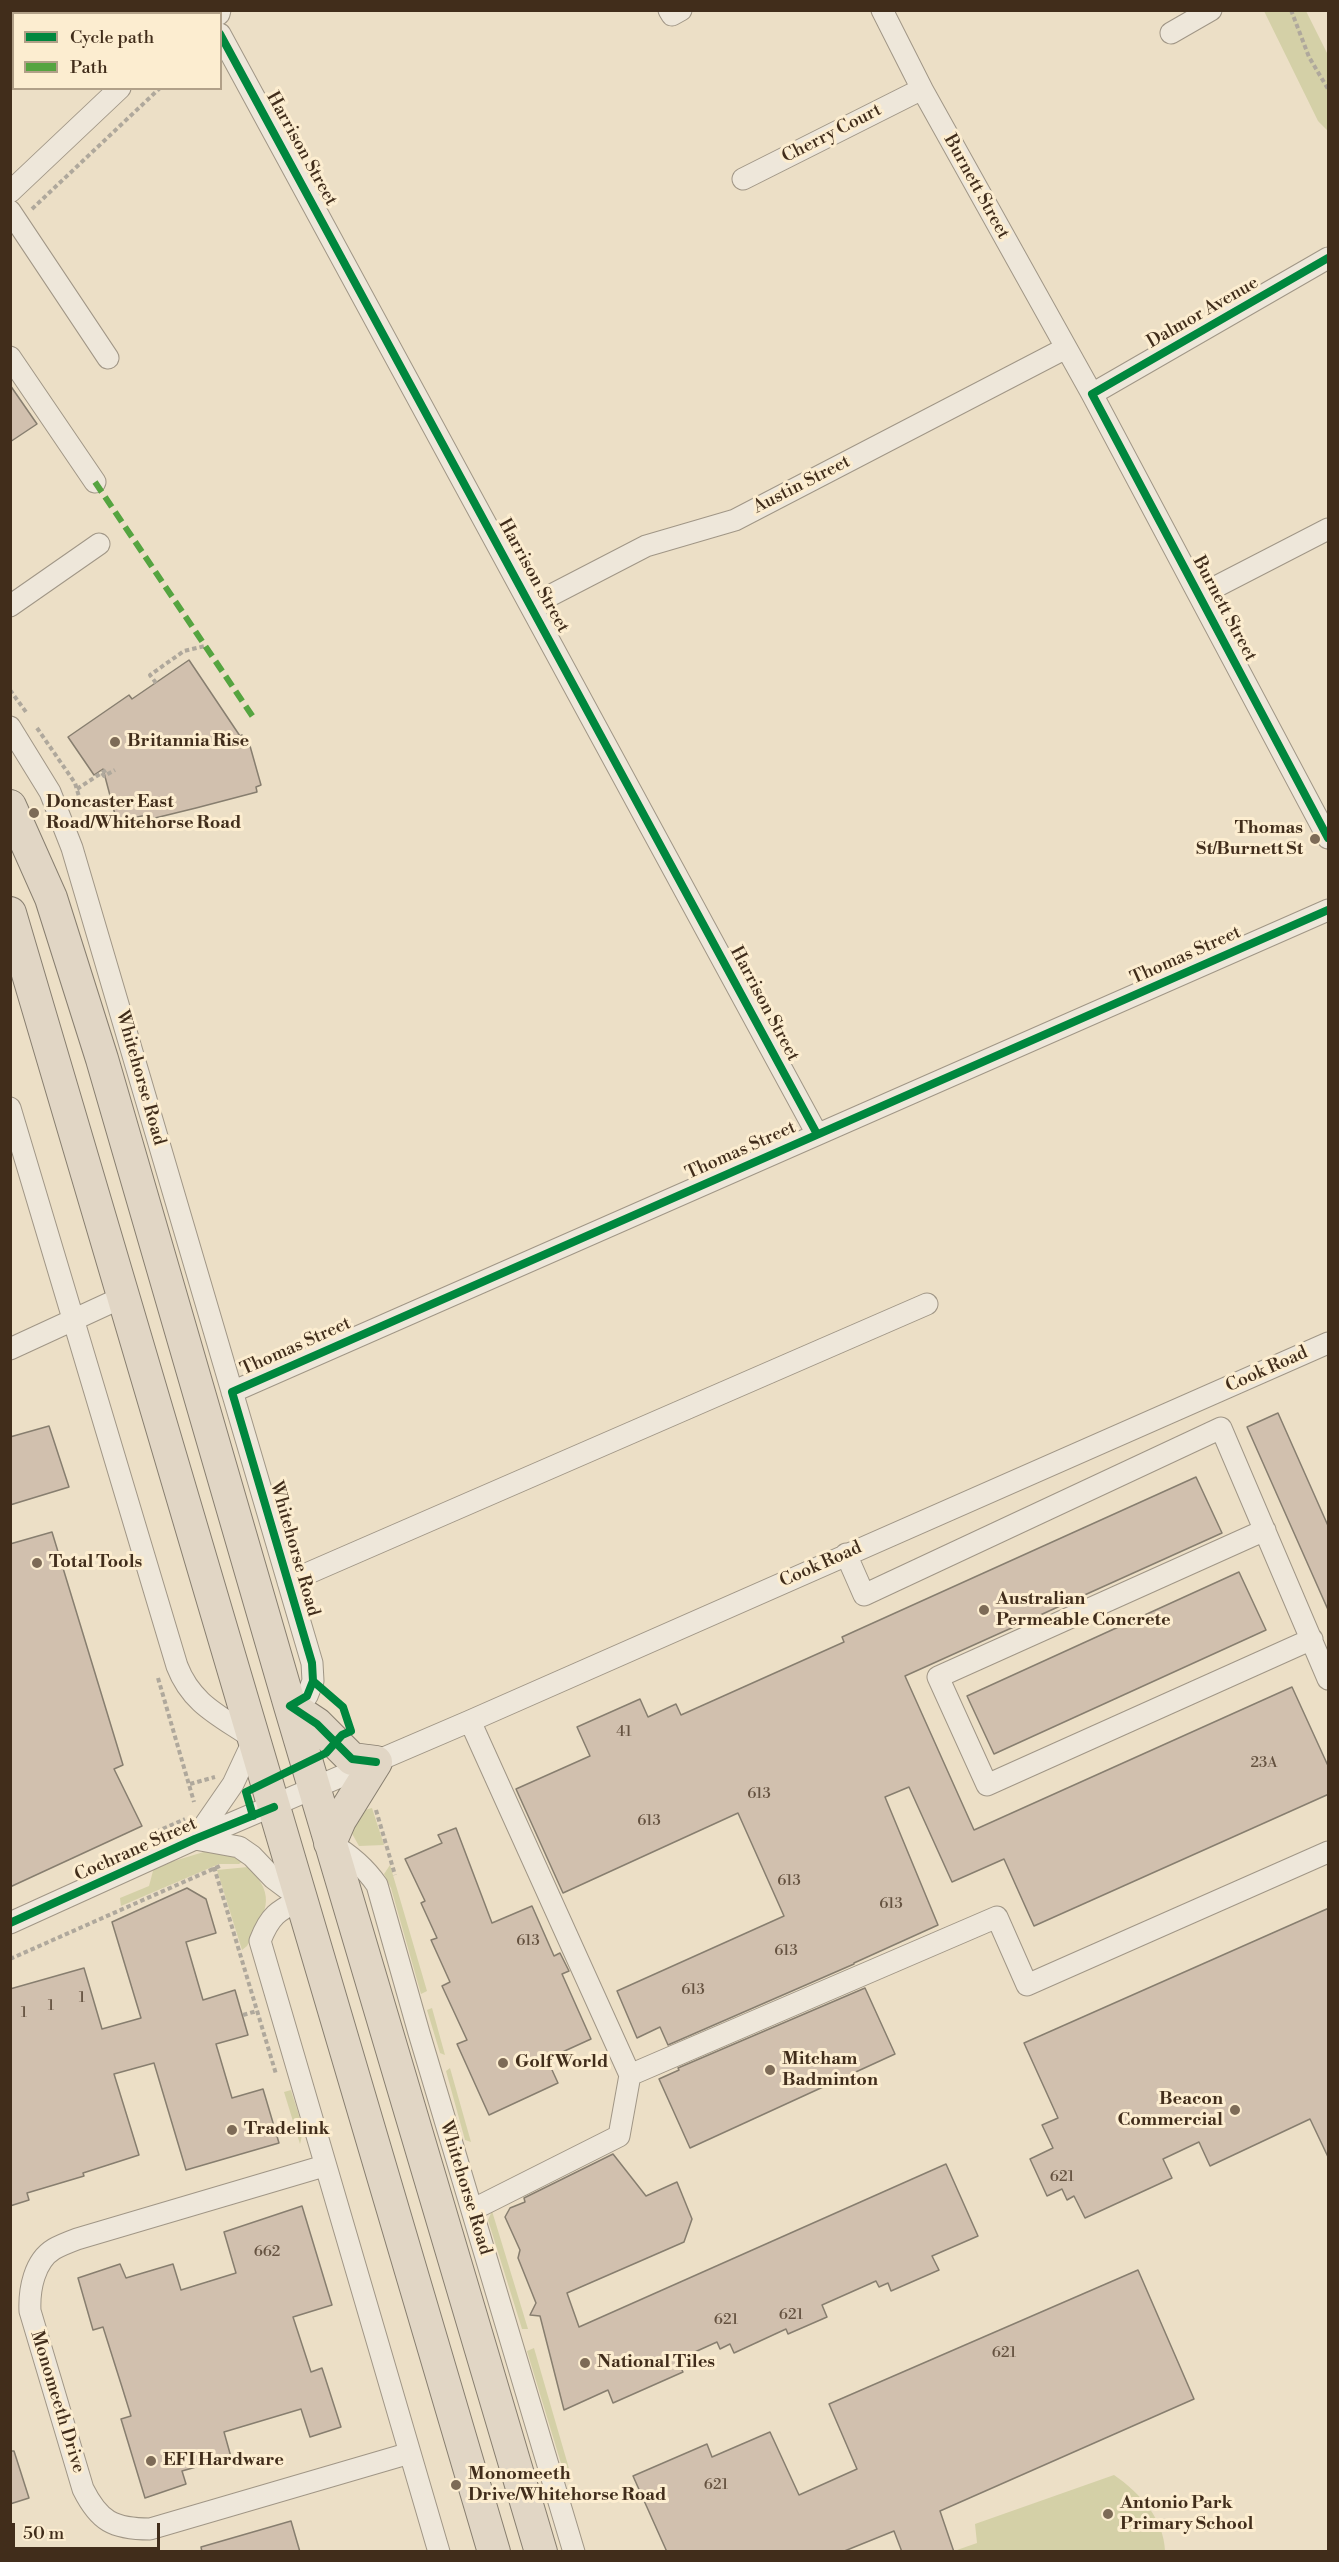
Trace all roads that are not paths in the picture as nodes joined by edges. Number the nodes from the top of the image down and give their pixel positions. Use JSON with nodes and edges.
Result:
{"nodes":[{"id":1,"x":669,"y":10,"type":"edge"},
{"id":2,"x":681,"y":10,"type":"edge"},
{"id":3,"x":882,"y":10,"type":"edge"},
{"id":4,"x":1210,"y":10,"type":"edge"},
{"id":5,"x":1171,"y":33,"type":"dead end"},
{"id":6,"x":222,"y":38,"type":"edge"},
{"id":7,"x":922,"y":89,"type":"junction"},
{"id":8,"x":118,"y":90,"type":"edge"},
{"id":9,"x":743,"y":180,"type":"dead end"},
{"id":10,"x":10,"y":192,"type":"edge"},
{"id":11,"x":14,"y":217,"type":"edge"},
{"id":12,"x":1329,"y":258,"type":"edge"},
{"id":13,"x":1066,"y":348,"type":"junction"},
{"id":14,"x":10,"y":357,"type":"edge"},
{"id":15,"x":108,"y":358,"type":"dead end"},
{"id":16,"x":1092,"y":394,"type":"junction"},
{"id":17,"x":94,"y":482,"type":"dead end"},
{"id":18,"x":1329,"y":529,"type":"edge"},
{"id":19,"x":99,"y":544,"type":"dead end"},
{"id":20,"x":1200,"y":595,"type":"junction"},
{"id":21,"x":532,"y":605,"type":"junction"},
{"id":22,"x":10,"y":606,"type":"edge"},
{"id":23,"x":10,"y":726,"type":"edge"},
{"id":24,"x":10,"y":806,"type":"edge"},
{"id":25,"x":1329,"y":838,"type":"edge"},
{"id":26,"x":1329,"y":910,"type":"edge"},
{"id":27,"x":10,"y":913,"type":"edge"},
{"id":28,"x":10,"y":1108,"type":"edge"},
{"id":29,"x":818,"y":1134,"type":"junction"},
{"id":30,"x":125,"y":1296,"type":"junction"},
{"id":31,"x":927,"y":1304,"type":"dead end"},
{"id":32,"x":73,"y":1322,"type":"junction"},
{"id":33,"x":1329,"y":1343,"type":"edge"},
{"id":34,"x":10,"y":1349,"type":"edge"},
{"id":35,"x":232,"y":1392,"type":"junction"},
{"id":36,"x":1206,"y":1396,"type":"junction"},
{"id":37,"x":1221,"y":1428,"type":"junction"},
{"id":38,"x":1265,"y":1530,"type":"junction"},
{"id":39,"x":846,"y":1554,"type":"junction"},
{"id":40,"x":288,"y":1582,"type":"junction"},
{"id":41,"x":1312,"y":1639,"type":"junction"},
{"id":42,"x":1329,"y":1678,"type":"edge"},
{"id":43,"x":290,"y":1706,"type":"junction"},
{"id":44,"x":470,"y":1721,"type":"junction"},
{"id":45,"x":254,"y":1739,"type":"junction"},
{"id":46,"x":376,"y":1762,"type":"junction"},
{"id":47,"x":315,"y":1789,"type":"junction"},
{"id":48,"x":274,"y":1807,"type":"junction"},
{"id":49,"x":195,"y":1839,"type":"junction"},
{"id":50,"x":330,"y":1843,"type":"junction"},
{"id":51,"x":1329,"y":1852,"type":"edge"},
{"id":52,"x":301,"y":1899,"type":"junction"},
{"id":53,"x":10,"y":1923,"type":"edge"},
{"id":54,"x":630,"y":2075,"type":"junction"},
{"id":55,"x":324,"y":2166,"type":"junction"},
{"id":56,"x":472,"y":2210,"type":"junction"},
{"id":57,"x":410,"y":2453,"type":"junction"},
{"id":58,"x":557,"y":2494,"type":"junction"},
{"id":59,"x":527,"y":2506,"type":"junction"},
{"id":60,"x":439,"y":2552,"type":"edge"},
{"id":61,"x":494,"y":2552,"type":"edge"},
{"id":62,"x":541,"y":2552,"type":"edge"},
{"id":63,"x":574,"y":2552,"type":"edge"}],
"edges":[{"from":1,"to":2,"type":"street"},
{"from":3,"to":7,"type":"street","name":"Burnett Street"},
{"from":4,"to":5,"type":"street"},
{"from":6,"to":21,"type":"street","name":"Harrison Street"},
{"from":7,"to":9,"type":"street","name":"Cherry Court"},
{"from":7,"to":13,"type":"street","name":"Burnett Street"},
{"from":8,"to":10,"type":"street"},
{"from":11,"to":15,"type":"street"},
{"from":12,"to":16,"type":"street","name":"Dalmor Avenue"},
{"from":13,"to":16,"type":"street","name":"Burnett Street"},
{"from":13,"to":21,"type":"street","name":"Austin Street"},
{"from":14,"to":17,"type":"street"},
{"from":16,"to":20,"type":"street","name":"Burnett Street"},
{"from":18,"to":20,"type":"street"},
{"from":19,"to":22,"type":"street"},
{"from":20,"to":25,"type":"street","name":"Burnett Street"},
{"from":21,"to":29,"type":"street","name":"Harrison Street"},
{"from":23,"to":35,"type":"street","name":"Whitehorse Road"},
{"from":24,"to":43,"type":"highway","name":"Whitehorse Road"},
{"from":26,"to":29,"type":"street","name":"Thomas Street"},
{"from":27,"to":30,"type":"highway"},
{"from":28,"to":32,"type":"street"},
{"from":29,"to":35,"type":"street","name":"Thomas Street"},
{"from":30,"to":32,"type":"street"},
{"from":30,"to":45,"type":"highway"},
{"from":31,"to":40,"type":"street"},
{"from":32,"to":34,"type":"street"},
{"from":32,"to":45,"type":"street"},
{"from":33,"to":36,"type":"street","name":"Cook Road"},
{"from":35,"to":40,"type":"street","name":"Whitehorse Road"},
{"from":36,"to":37,"type":"street"},
{"from":36,"to":39,"type":"street","name":"Cook Road"},
{"from":37,"to":38,"type":"street"},
{"from":37,"to":39,"type":"street"},
{"from":38,"to":41,"type":"street"},
{"from":38,"to":41,"type":"street"},
{"from":39,"to":44,"type":"street","name":"Cook Road"},
{"from":40,"to":43,"type":"street","name":"Whitehorse Road"},
{"from":41,"to":42,"type":"street"},
{"from":43,"to":46,"type":"highway"},
{"from":43,"to":47,"type":"highway","name":"Whitehorse Road"},
{"from":44,"to":46,"type":"street","name":"Cook Road"},
{"from":44,"to":54,"type":"street"},
{"from":45,"to":48,"type":"highway"},
{"from":45,"to":49,"type":"street"},
{"from":46,"to":47,"type":"street","name":"Cook Road"},
{"from":46,"to":50,"type":"highway"},
{"from":47,"to":48,"type":"street","name":"Cochrane Street"},
{"from":47,"to":50,"type":"highway","name":"Whitehorse Road"},
{"from":48,"to":49,"type":"street","name":"Cochrane Street"},
{"from":48,"to":52,"type":"highway"},
{"from":49,"to":52,"type":"street"},
{"from":49,"to":53,"type":"street","name":"Cochrane Street"},
{"from":50,"to":56,"type":"street","name":"Whitehorse Road"},
{"from":50,"to":59,"type":"highway","name":"Whitehorse Road"},
{"from":51,"to":54,"type":"street"},
{"from":52,"to":55,"type":"street"},
{"from":52,"to":61,"type":"highway"},
{"from":54,"to":56,"type":"street"},
{"from":55,"to":57,"type":"street"},
{"from":55,"to":57,"type":"street","name":"Monomeeth Drive"},
{"from":56,"to":58,"type":"street","name":"Whitehorse Road"},
{"from":57,"to":60,"type":"street"},
{"from":58,"to":59,"type":"street"},
{"from":58,"to":63,"type":"street","name":"Whitehorse Road"},
{"from":59,"to":62,"type":"highway","name":"Whitehorse Road"}]}
